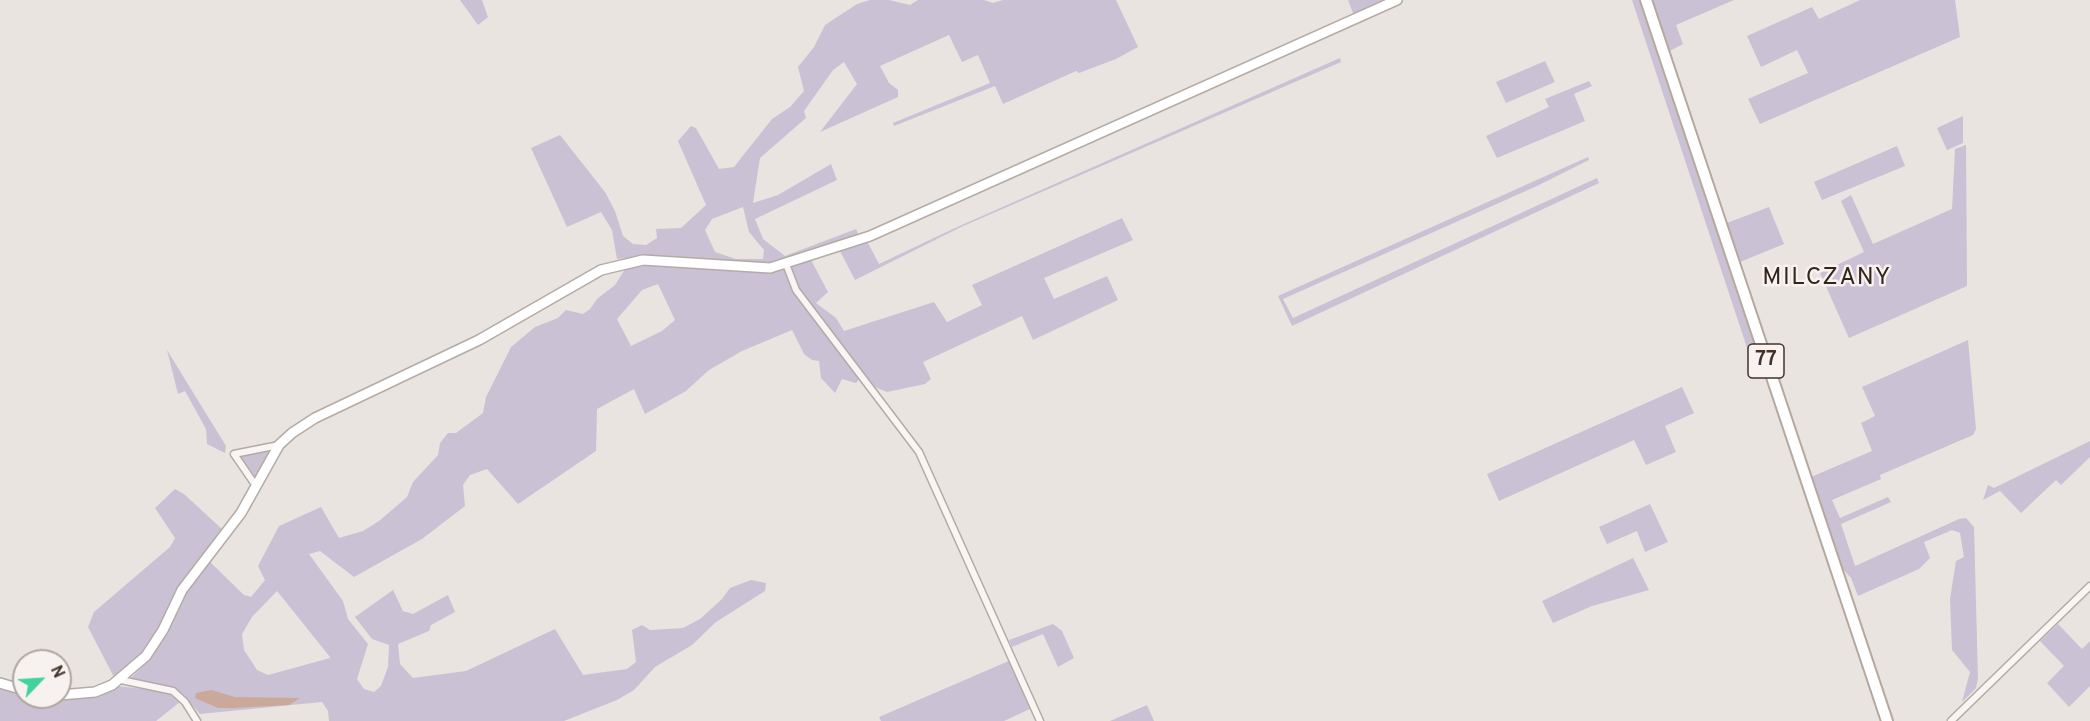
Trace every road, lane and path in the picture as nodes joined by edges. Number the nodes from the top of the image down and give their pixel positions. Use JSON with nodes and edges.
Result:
{"nodes":[{"id":1,"x":1397,"y":0,"type":"edge"},
{"id":2,"x":1646,"y":0,"type":"edge"},
{"id":3,"x":786,"y":264,"type":"junction"},
{"id":4,"x":279,"y":445,"type":"junction"},
{"id":5,"x":256,"y":486,"type":"junction"},
{"id":6,"x":2090,"y":586,"type":"edge"},
{"id":7,"x":121,"y":680,"type":"junction"},
{"id":8,"x":72,"y":694,"type":"edge"},
{"id":9,"x":197,"y":721,"type":"edge"},
{"id":10,"x":1040,"y":721,"type":"edge"},
{"id":11,"x":1887,"y":721,"type":"edge"},
{"id":12,"x":1951,"y":721,"type":"edge"}],
"edges":[{"from":1,"to":3,"type":"street"},
{"from":2,"to":11,"type":"main road","number":"77"},
{"from":3,"to":4,"type":"street"},
{"from":3,"to":10,"type":"street"},
{"from":4,"to":5,"type":"street"},
{"from":4,"to":5,"type":"street"},
{"from":5,"to":7,"type":"street"},
{"from":6,"to":12,"type":"street"},
{"from":7,"to":8,"type":"street"},
{"from":7,"to":9,"type":"street"}]}
